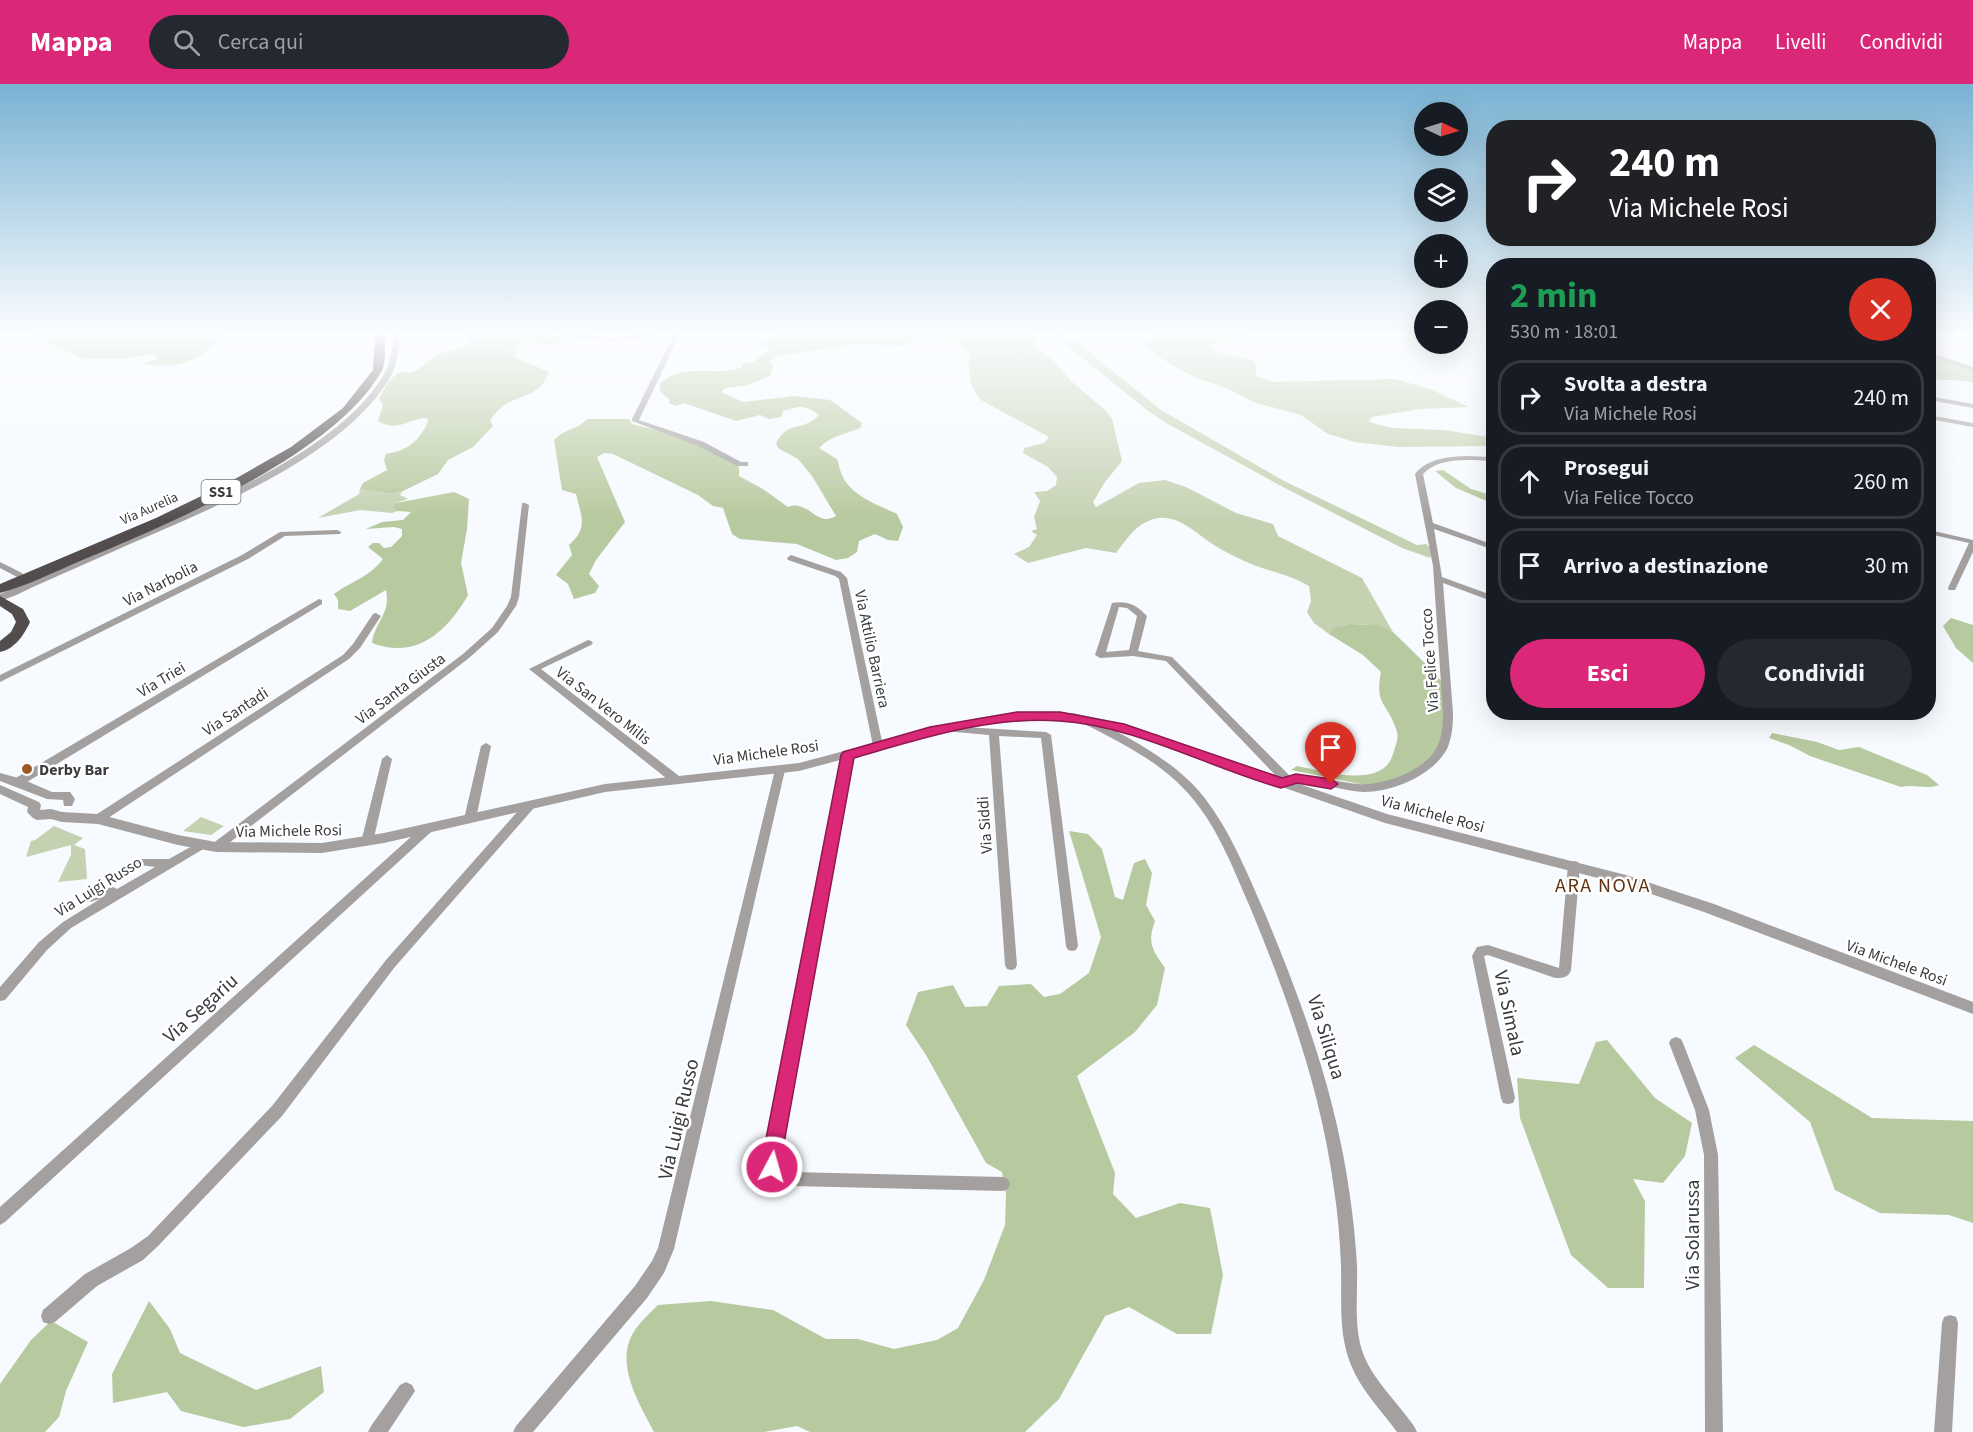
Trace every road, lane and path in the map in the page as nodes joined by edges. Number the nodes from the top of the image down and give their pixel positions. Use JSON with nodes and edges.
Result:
{"nodes":[{"id":1,"x":349,"y":395,"type":"edge"},
{"id":2,"x":360,"y":395,"type":"edge"},
{"id":3,"x":371,"y":395,"type":"edge"},
{"id":4,"x":647,"y":395,"type":"edge"},
{"id":5,"x":1936,"y":399,"type":"edge"},
{"id":6,"x":1973,"y":406,"type":"edge"},
{"id":7,"x":1936,"y":418,"type":"edge"},
{"id":8,"x":1973,"y":425,"type":"edge"},
{"id":9,"x":1486,"y":459,"type":"edge"},
{"id":10,"x":745,"y":464,"type":"dead end"},
{"id":11,"x":525,"y":505,"type":"dead end"},
{"id":12,"x":1430,"y":525,"type":"junction"},
{"id":13,"x":337,"y":532,"type":"dead end"},
{"id":14,"x":1936,"y":534,"type":"edge"},
{"id":15,"x":1973,"y":543,"type":"edge"},
{"id":16,"x":1486,"y":545,"type":"edge"},
{"id":17,"x":791,"y":558,"type":"dead end"},
{"id":18,"x":0,"y":565,"type":"edge"},
{"id":19,"x":19,"y":575,"type":"junction"},
{"id":20,"x":1438,"y":578,"type":"junction"},
{"id":21,"x":0,"y":583,"type":"edge"},
{"id":22,"x":1952,"y":588,"type":"dead end"},
{"id":23,"x":0,"y":589,"type":"edge"},
{"id":24,"x":1486,"y":595,"type":"edge"},
{"id":25,"x":0,"y":599,"type":"edge"},
{"id":26,"x":319,"y":602,"type":"dead end"},
{"id":27,"x":376,"y":616,"type":"dead end"},
{"id":28,"x":588,"y":643,"type":"dead end"},
{"id":29,"x":0,"y":648,"type":"edge"},
{"id":30,"x":1132,"y":653,"type":"junction"},
{"id":31,"x":0,"y":679,"type":"edge"},
{"id":32,"x":1083,"y":719,"type":"junction"},
{"id":33,"x":945,"y":728,"type":"junction"},
{"id":34,"x":994,"y":732,"type":"junction"},
{"id":35,"x":486,"y":746,"type":"dead end"},
{"id":36,"x":878,"y":746,"type":"junction"},
{"id":37,"x":847,"y":755,"type":"junction"},
{"id":38,"x":387,"y":759,"type":"dead end"},
{"id":39,"x":780,"y":770,"type":"junction"},
{"id":40,"x":0,"y":777,"type":"edge"},
{"id":41,"x":675,"y":779,"type":"junction"},
{"id":42,"x":18,"y":782,"type":"junction"},
{"id":43,"x":1284,"y":782,"type":"junction"},
{"id":44,"x":0,"y":789,"type":"edge"},
{"id":45,"x":51,"y":796,"type":"junction"},
{"id":46,"x":68,"y":803,"type":"junction"},
{"id":47,"x":35,"y":806,"type":"junction"},
{"id":48,"x":529,"y":806,"type":"junction"},
{"id":49,"x":51,"y":814,"type":"junction"},
{"id":50,"x":98,"y":819,"type":"junction"},
{"id":51,"x":470,"y":819,"type":"junction"},
{"id":52,"x":427,"y":829,"type":"junction"},
{"id":53,"x":367,"y":842,"type":"junction"},
{"id":54,"x":201,"y":845,"type":"junction"},
{"id":55,"x":216,"y":847,"type":"junction"},
{"id":56,"x":143,"y":862,"type":"dead end"},
{"id":57,"x":170,"y":863,"type":"junction"},
{"id":58,"x":1574,"y":865,"type":"junction"},
{"id":59,"x":126,"y":889,"type":"junction"},
{"id":60,"x":90,"y":897,"type":"dead end"},
{"id":61,"x":1072,"y":946,"type":"dead end"},
{"id":62,"x":1011,"y":965,"type":"dead end"},
{"id":63,"x":0,"y":996,"type":"edge"},
{"id":64,"x":1973,"y":1008,"type":"edge"},
{"id":65,"x":1676,"y":1043,"type":"dead end"},
{"id":66,"x":1508,"y":1098,"type":"dead end"},
{"id":67,"x":1003,"y":1184,"type":"dead end"},
{"id":68,"x":0,"y":1217,"type":"edge"},
{"id":69,"x":49,"y":1316,"type":"dead end"},
{"id":70,"x":1950,"y":1323,"type":"dead end"},
{"id":71,"x":406,"y":1390,"type":"dead end"},
{"id":72,"x":376,"y":1432,"type":"edge"},
{"id":73,"x":522,"y":1432,"type":"edge"},
{"id":74,"x":1408,"y":1432,"type":"edge"},
{"id":75,"x":1714,"y":1432,"type":"edge"},
{"id":76,"x":1943,"y":1432,"type":"edge"}],
"edges":[{"from":1,"to":19,"type":"highway","name":"Via Aurelia","number":"SS1"},
{"from":2,"to":23,"type":"highway","name":"Via Aurelia","number":"SS1"},
{"from":3,"to":25,"type":"street"},
{"from":4,"to":10,"type":"street"},
{"from":5,"to":6,"type":"street"},
{"from":7,"to":8,"type":"street"},
{"from":9,"to":12,"type":"street","name":"Via Felice Tocco"},
{"from":11,"to":55,"type":"street","name":"Via Santa Giusta"},
{"from":12,"to":16,"type":"street"},
{"from":12,"to":20,"type":"street","name":"Via Felice Tocco"},
{"from":13,"to":31,"type":"street","name":"Via Narbolia"},
{"from":14,"to":15,"type":"street"},
{"from":15,"to":22,"type":"street"},
{"from":17,"to":36,"type":"street","name":"Via Attilio Barriera"},
{"from":18,"to":19,"type":"street"},
{"from":19,"to":21,"type":"highway","name":"Via Aurelia","number":"SS1"},
{"from":20,"to":24,"type":"street"},
{"from":20,"to":43,"type":"street","name":"Via Felice Tocco"},
{"from":25,"to":29,"type":"highway"},
{"from":26,"to":42,"type":"street","name":"Via Triei"},
{"from":27,"to":50,"type":"street","name":"Via Santadi"},
{"from":28,"to":41,"type":"street","name":"Via San Vero Milis"},
{"from":30,"to":30,"type":"street"},
{"from":30,"to":43,"type":"street"},
{"from":32,"to":33,"type":"street","name":"Via Michele Rosi"},
{"from":32,"to":43,"type":"street","name":"Via Michele Rosi"},
{"from":32,"to":74,"type":"street","name":"Via Siliqua"},
{"from":33,"to":34,"type":"street"},
{"from":33,"to":36,"type":"street","name":"Via Michele Rosi"},
{"from":34,"to":61,"type":"street"},
{"from":34,"to":62,"type":"street","name":"Via Siddi"},
{"from":35,"to":51,"type":"street"},
{"from":36,"to":37,"type":"street","name":"Via Michele Rosi"},
{"from":37,"to":39,"type":"street","name":"Via Michele Rosi"},
{"from":37,"to":67,"type":"street"},
{"from":38,"to":53,"type":"street"},
{"from":39,"to":41,"type":"street","name":"Via Michele Rosi"},
{"from":39,"to":73,"type":"street","name":"Via Luigi Russo"},
{"from":40,"to":42,"type":"street","name":"Via Michele Rosi"},
{"from":41,"to":48,"type":"street","name":"Via Michele Rosi"},
{"from":42,"to":45,"type":"street","name":"Via Michele Rosi"},
{"from":43,"to":58,"type":"street","name":"Via Michele Rosi"},
{"from":44,"to":47,"type":"street","name":"Via Michele Rosi"},
{"from":45,"to":46,"type":"street","name":"Via Michele Rosi"},
{"from":45,"to":47,"type":"street"},
{"from":46,"to":49,"type":"street"},
{"from":46,"to":50,"type":"street","name":"Via Michele Rosi"},
{"from":47,"to":49,"type":"street","name":"Via Michele Rosi"},
{"from":48,"to":51,"type":"street","name":"Via Michele Rosi"},
{"from":48,"to":69,"type":"street"},
{"from":49,"to":50,"type":"street","name":"Via Michele Rosi"},
{"from":50,"to":54,"type":"street","name":"Via Michele Rosi"},
{"from":51,"to":52,"type":"street","name":"Via Michele Rosi"},
{"from":52,"to":53,"type":"street","name":"Via Michele Rosi"},
{"from":52,"to":68,"type":"street","name":"Via Segariu"},
{"from":53,"to":55,"type":"street","name":"Via Michele Rosi"},
{"from":54,"to":55,"type":"street","name":"Via Michele Rosi"},
{"from":54,"to":57,"type":"street","name":"Via Luigi Russo"},
{"from":56,"to":57,"type":"street"},
{"from":57,"to":59,"type":"street","name":"Via Luigi Russo"},
{"from":58,"to":64,"type":"street","name":"Via Michele Rosi"},
{"from":58,"to":66,"type":"street","name":"Via Simala"},
{"from":59,"to":60,"type":"street"},
{"from":59,"to":63,"type":"street","name":"Via Luigi Russo"},
{"from":65,"to":75,"type":"street","name":"Via Solarussa"},
{"from":70,"to":76,"type":"street"},
{"from":71,"to":72,"type":"street"}]}
